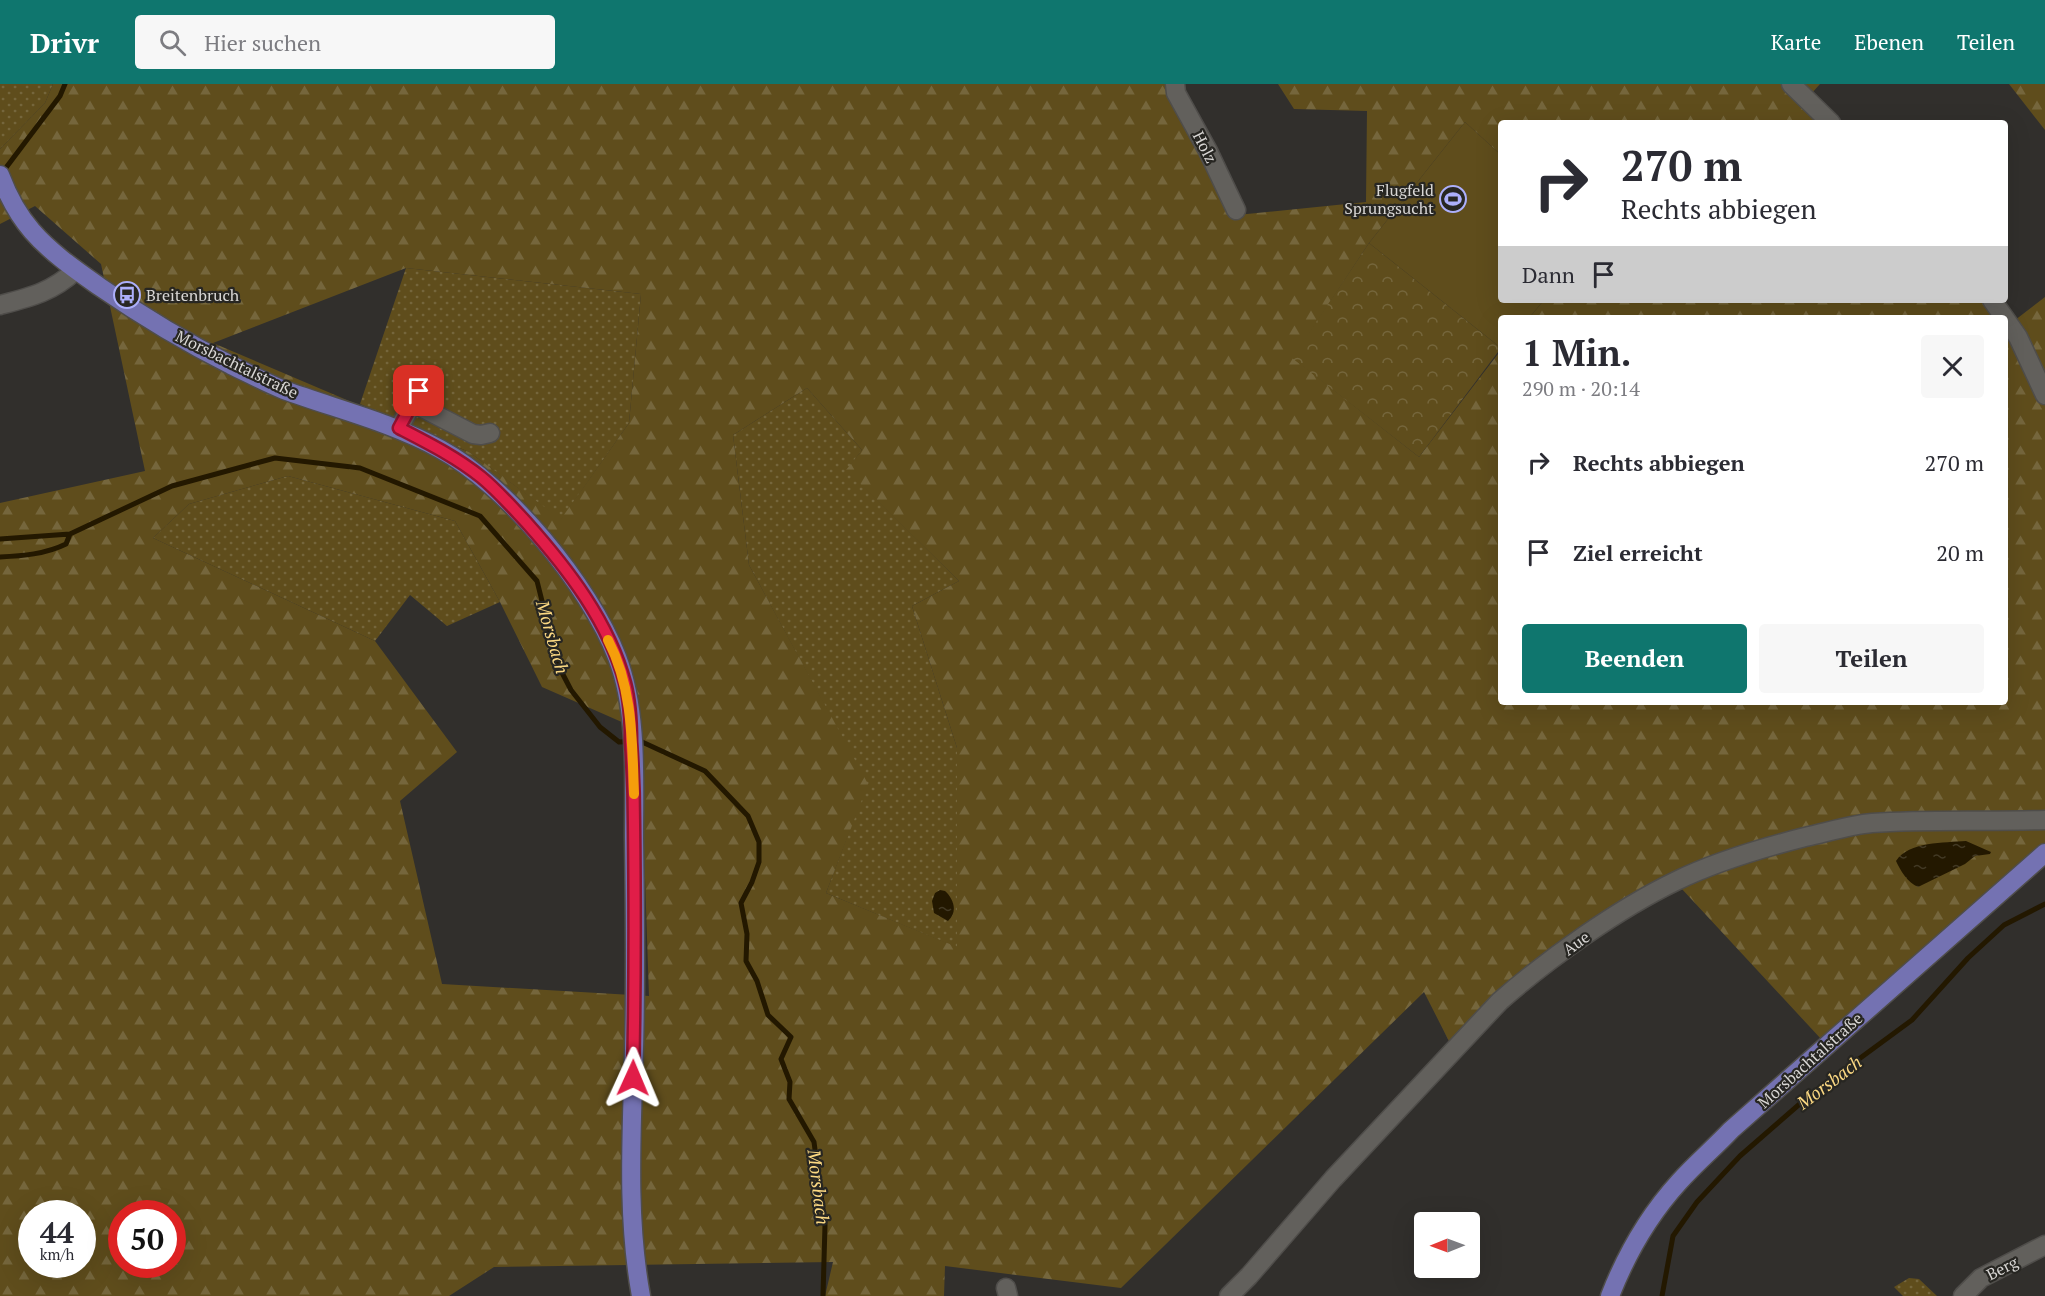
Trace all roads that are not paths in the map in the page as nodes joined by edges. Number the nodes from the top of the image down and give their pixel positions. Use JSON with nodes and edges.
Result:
{"nodes":[{"id":1,"x":1174,"y":84,"type":"edge"},
{"id":2,"x":1791,"y":84,"type":"edge"},
{"id":3,"x":1829,"y":120,"type":"edge"},
{"id":4,"x":0,"y":175,"type":"edge"},
{"id":5,"x":1236,"y":210,"type":"dead end"},
{"id":6,"x":76,"y":270,"type":"junction"},
{"id":7,"x":0,"y":304,"type":"edge"},
{"id":8,"x":2008,"y":322,"type":"edge"},
{"id":9,"x":2045,"y":395,"type":"edge"},
{"id":10,"x":399,"y":428,"type":"junction"},
{"id":11,"x":490,"y":433,"type":"dead end"},
{"id":12,"x":2045,"y":819,"type":"edge"},
{"id":13,"x":2045,"y":853,"type":"edge"},
{"id":14,"x":2045,"y":1245,"type":"edge"},
{"id":15,"x":641,"y":1296,"type":"edge"},
{"id":16,"x":1229,"y":1296,"type":"edge"},
{"id":17,"x":1610,"y":1296,"type":"edge"},
{"id":18,"x":1963,"y":1296,"type":"edge"}],
"edges":[{"from":1,"to":5,"type":"street","name":"Holz"},
{"from":2,"to":3,"type":"street"},
{"from":4,"to":6,"type":"main road","name":"Morsbachtalstraße"},
{"from":6,"to":7,"type":"street"},
{"from":6,"to":10,"type":"main road","name":"Morsbachtalstraße"},
{"from":8,"to":9,"type":"street"},
{"from":10,"to":11,"type":"street"},
{"from":10,"to":15,"type":"main road","name":"Morsbachtalstraße"},
{"from":12,"to":16,"type":"street","name":"Aue"},
{"from":13,"to":17,"type":"main road","name":"Morsbachtalstraße"},
{"from":14,"to":18,"type":"street","name":"Berg"}]}
